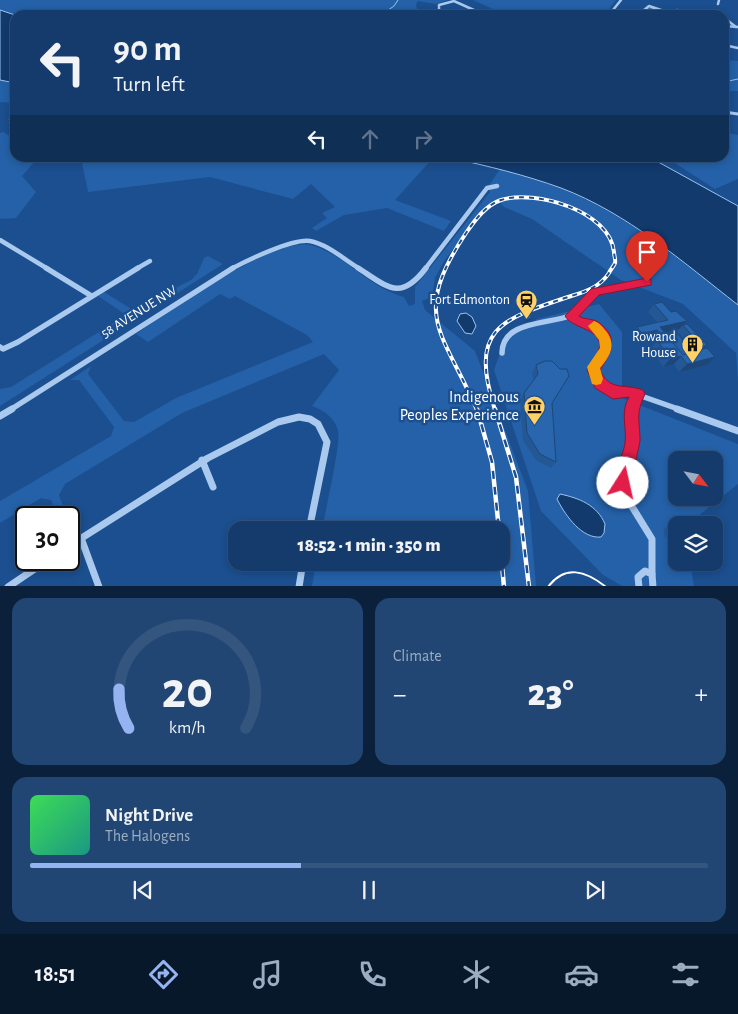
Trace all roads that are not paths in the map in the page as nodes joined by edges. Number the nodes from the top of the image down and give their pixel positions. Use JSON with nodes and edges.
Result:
{"nodes":[{"id":1,"x":621,"y":0,"type":"edge"},
{"id":2,"x":719,"y":0,"type":"edge"},
{"id":3,"x":718,"y":4,"type":"dead end"},
{"id":4,"x":439,"y":10,"type":"edge"},
{"id":5,"x":473,"y":10,"type":"edge"},
{"id":6,"x":613,"y":10,"type":"edge"},
{"id":7,"x":497,"y":186,"type":"dead end"},
{"id":8,"x":0,"y":240,"type":"edge"},
{"id":9,"x":150,"y":261,"type":"dead end"},
{"id":10,"x":647,"y":282,"type":"dead end"},
{"id":11,"x":90,"y":295,"type":"junction"},
{"id":12,"x":571,"y":316,"type":"junction"},
{"id":13,"x":2,"y":348,"type":"edge"},
{"id":14,"x":502,"y":353,"type":"dead end"},
{"id":15,"x":638,"y":394,"type":"junction"},
{"id":16,"x":0,"y":416,"type":"edge"},
{"id":17,"x":738,"y":431,"type":"edge"},
{"id":18,"x":202,"y":460,"type":"junction"},
{"id":19,"x":213,"y":487,"type":"dead end"},
{"id":20,"x":311,"y":521,"type":"edge"},
{"id":21,"x":81,"y":538,"type":"joint"},
{"id":22,"x":31,"y":571,"type":"edge"},
{"id":23,"x":301,"y":571,"type":"edge"},
{"id":24,"x":652,"y":574,"type":"junction"},
{"id":25,"x":8,"y":586,"type":"edge"},
{"id":26,"x":99,"y":586,"type":"edge"},
{"id":27,"x":299,"y":586,"type":"edge"},
{"id":28,"x":639,"y":586,"type":"edge"},
{"id":29,"x":653,"y":586,"type":"edge"}],
"edges":[{"from":1,"to":6,"type":"street"},
{"from":2,"to":3,"type":"street"},
{"from":4,"to":5,"type":"street"},
{"from":7,"to":16,"type":"street","name":"58 AVENUE NW"},
{"from":8,"to":11,"type":"street"},
{"from":9,"to":11,"type":"street"},
{"from":10,"to":12,"type":"street"},
{"from":11,"to":13,"type":"street"},
{"from":12,"to":14,"type":"street"},
{"from":12,"to":15,"type":"street"},
{"from":15,"to":17,"type":"street"},
{"from":15,"to":24,"type":"street"},
{"from":18,"to":19,"type":"street"},
{"from":18,"to":20,"type":"street"},
{"from":18,"to":21,"type":"street"},
{"from":21,"to":26,"type":"street"},
{"from":22,"to":25,"type":"street"},
{"from":23,"to":27,"type":"street"},
{"from":24,"to":28,"type":"street"},
{"from":24,"to":29,"type":"street"}]}
